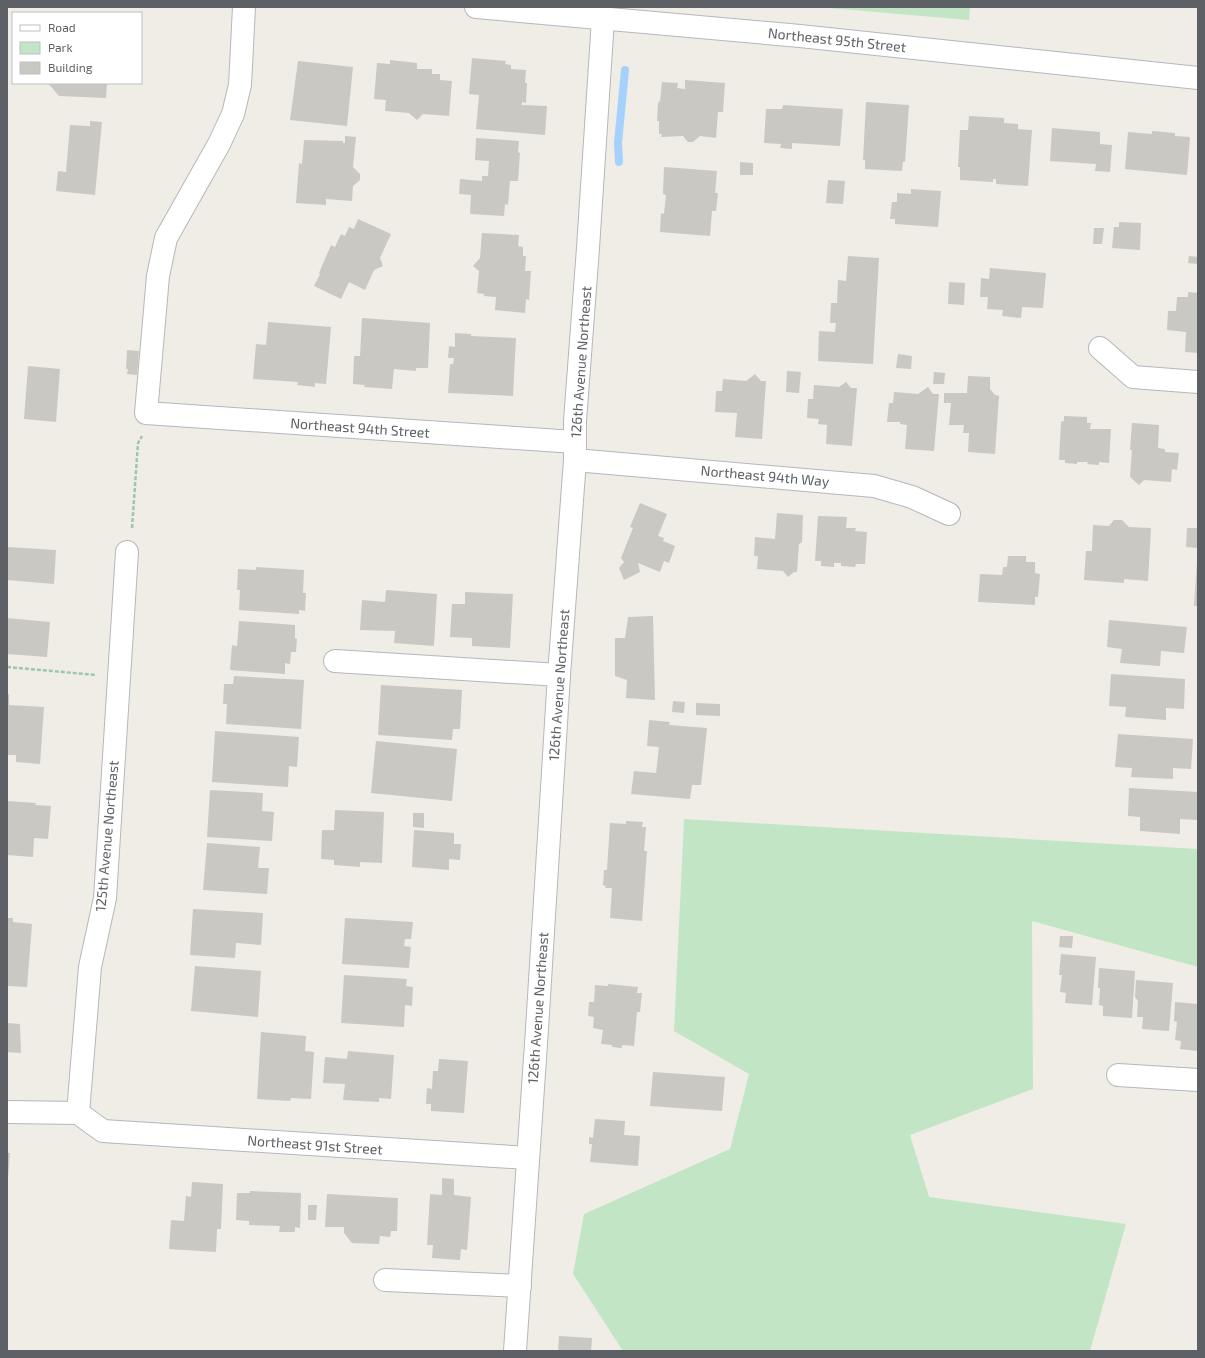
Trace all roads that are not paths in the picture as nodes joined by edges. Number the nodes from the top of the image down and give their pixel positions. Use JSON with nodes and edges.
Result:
{"nodes":[{"id":1,"x":244,"y":7,"type":"edge"},
{"id":2,"x":476,"y":7,"type":"edge"},
{"id":3,"x":603,"y":19,"type":"junction"},
{"id":4,"x":1198,"y":78,"type":"edge"},
{"id":5,"x":1100,"y":348,"type":"dead end"},
{"id":6,"x":1198,"y":382,"type":"edge"},
{"id":7,"x":575,"y":451,"type":"junction"},
{"id":8,"x":949,"y":514,"type":"dead end"},
{"id":9,"x":129,"y":544,"type":"road end"},
{"id":10,"x":335,"y":661,"type":"dead end"},
{"id":11,"x":559,"y":675,"type":"junction"},
{"id":12,"x":1118,"y":1075,"type":"dead end"},
{"id":13,"x":1198,"y":1080,"type":"edge"},
{"id":14,"x":7,"y":1112,"type":"edge"},
{"id":15,"x":78,"y":1114,"type":"junction"},
{"id":16,"x":528,"y":1158,"type":"junction"},
{"id":17,"x":385,"y":1280,"type":"dead end"},
{"id":18,"x":520,"y":1286,"type":"junction"},
{"id":19,"x":515,"y":1351,"type":"edge"}],
"edges":[{"from":1,"to":7,"type":"street","name":"Northeast 94th Street"},
{"from":2,"to":3,"type":"street","name":"Northeast 95th Street"},
{"from":3,"to":4,"type":"street","name":"Northeast 95th Street"},
{"from":3,"to":7,"type":"street","name":"126th Avenue Northeast"},
{"from":5,"to":6,"type":"street"},
{"from":7,"to":8,"type":"street","name":"Northeast 94th Way"},
{"from":7,"to":11,"type":"street","name":"126th Avenue Northeast"},
{"from":9,"to":15,"type":"street","name":"125th Avenue Northeast"},
{"from":10,"to":11,"type":"street"},
{"from":11,"to":16,"type":"street","name":"126th Avenue Northeast"},
{"from":12,"to":13,"type":"street"},
{"from":14,"to":15,"type":"street"},
{"from":15,"to":16,"type":"street","name":"Northeast 91st Street"},
{"from":16,"to":18,"type":"street","name":"126th Avenue Northeast"},
{"from":17,"to":18,"type":"street"},
{"from":18,"to":19,"type":"street","name":"126th Avenue Northeast"}]}
